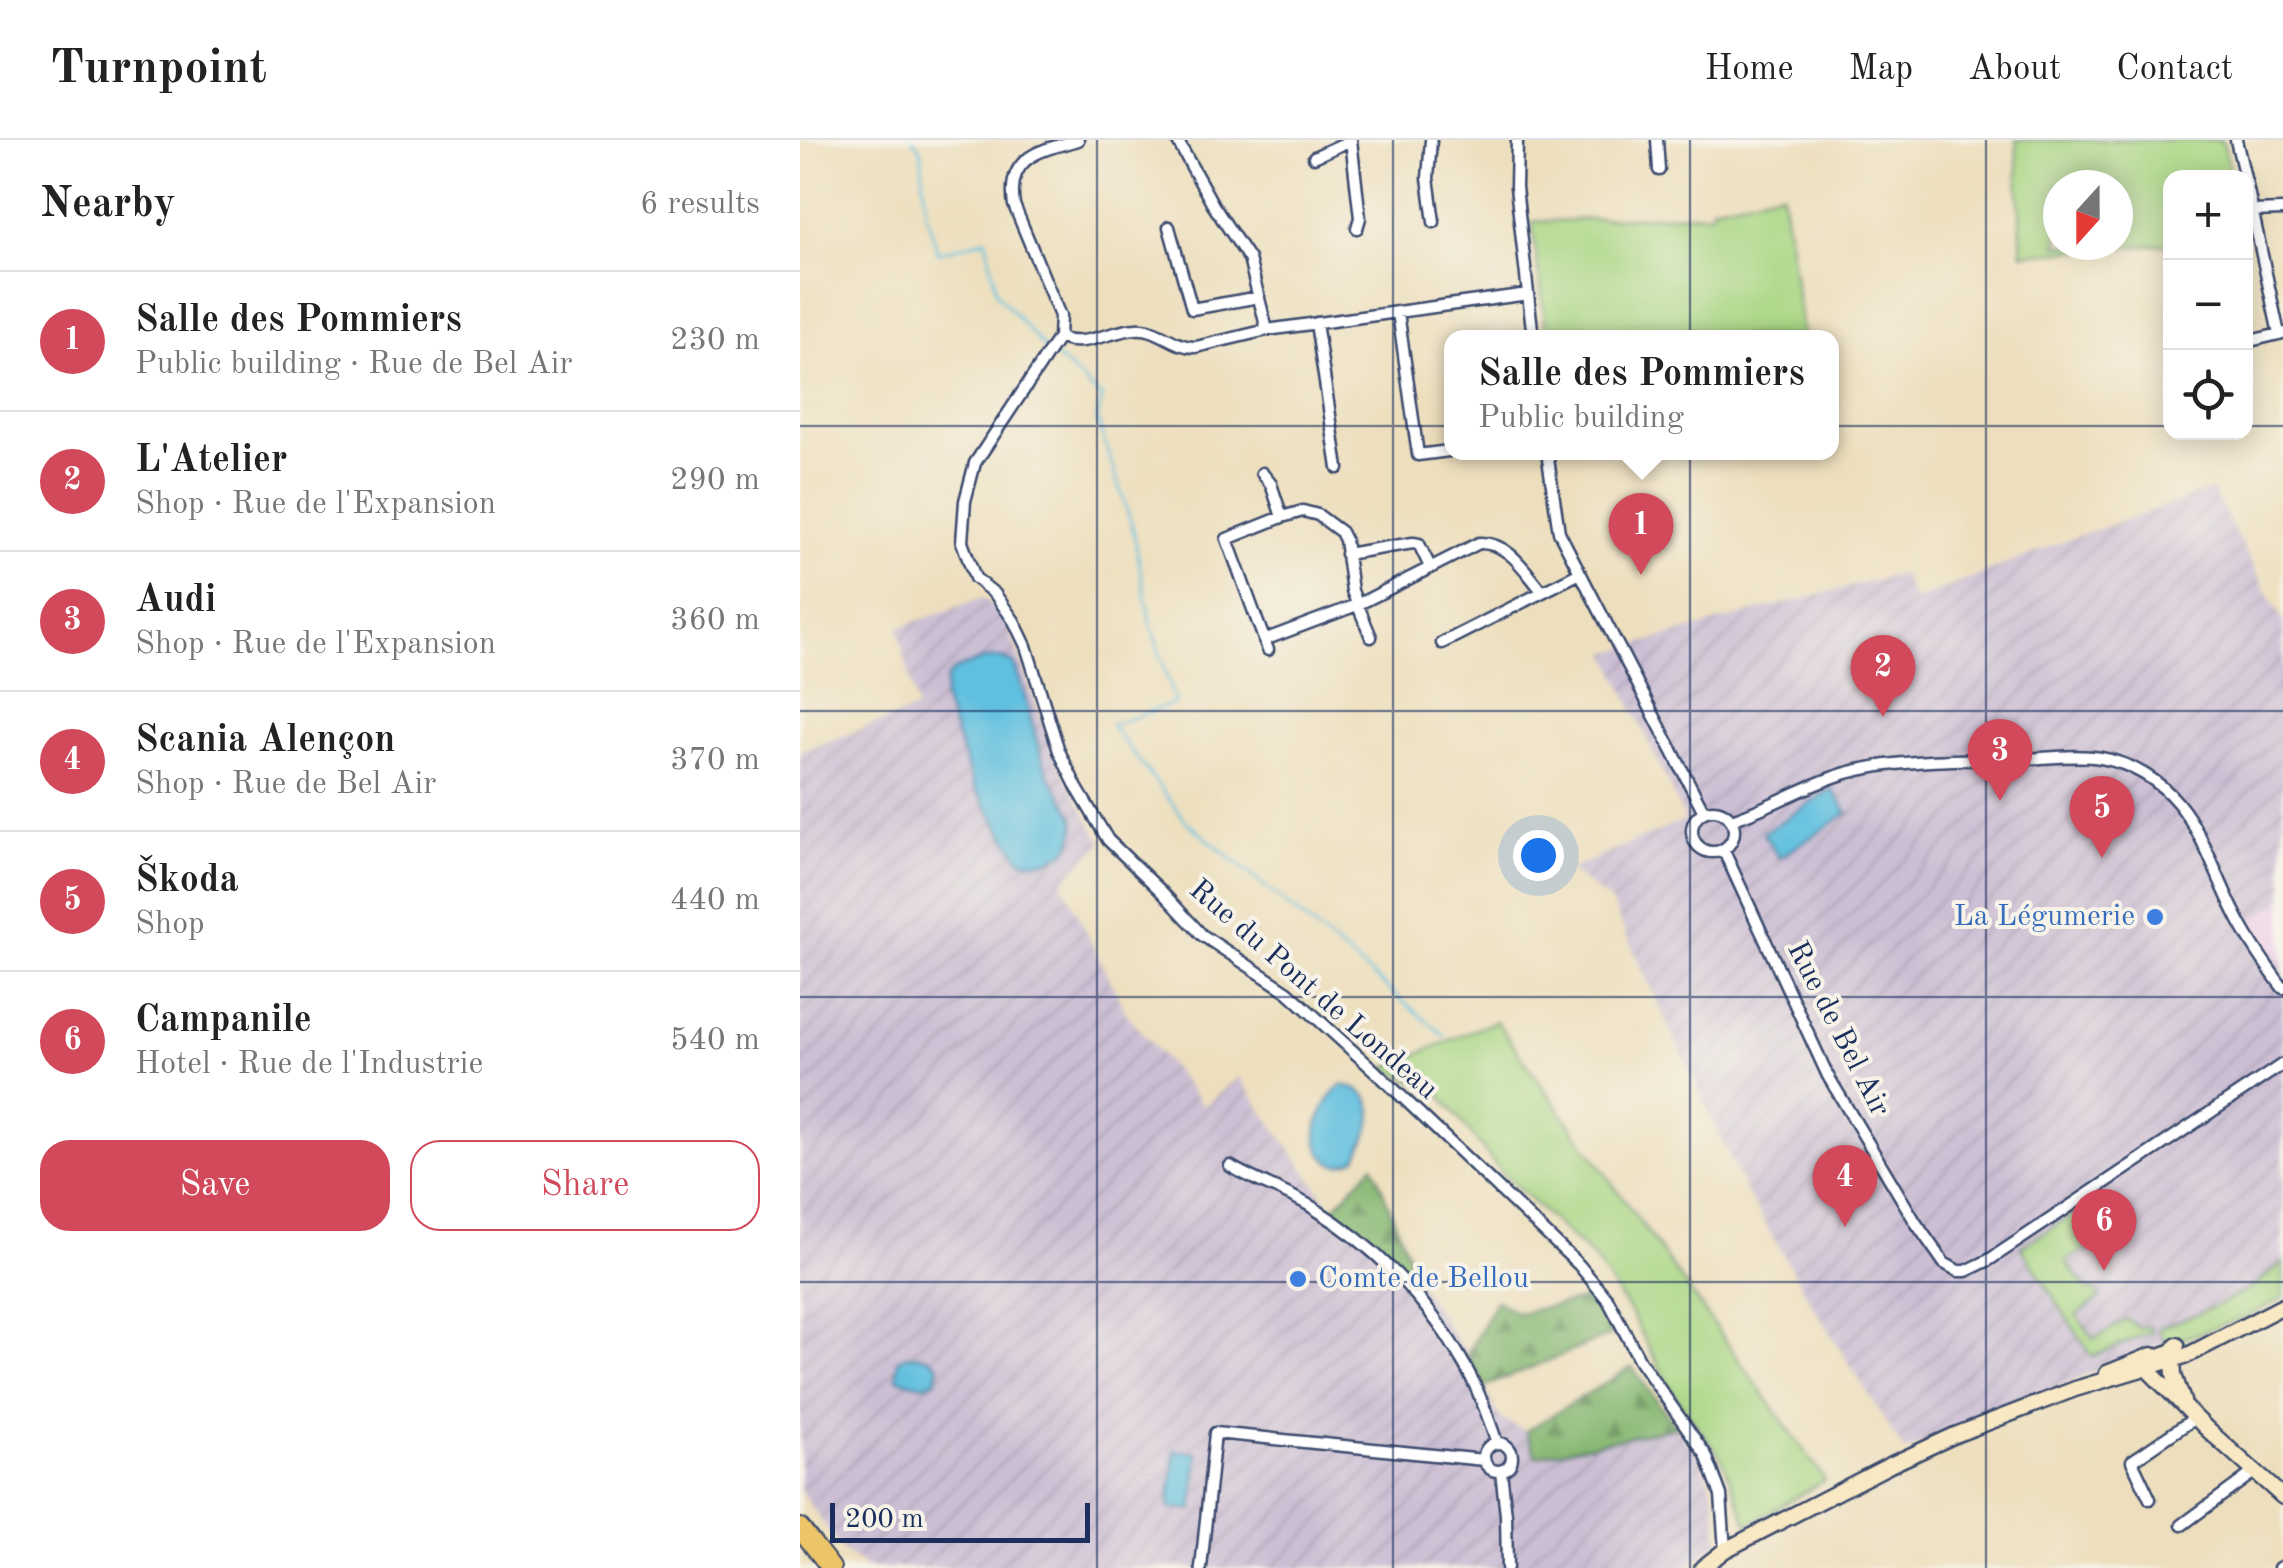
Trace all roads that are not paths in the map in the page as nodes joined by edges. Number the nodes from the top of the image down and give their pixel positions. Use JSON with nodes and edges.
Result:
{"nodes":[{"id":1,"x":1078,"y":140,"type":"edge"},
{"id":2,"x":1177,"y":140,"type":"edge"},
{"id":3,"x":1432,"y":140,"type":"edge"},
{"id":4,"x":1517,"y":140,"type":"edge"},
{"id":5,"x":1658,"y":140,"type":"edge"},
{"id":6,"x":2236,"y":140,"type":"edge"},
{"id":7,"x":1314,"y":156,"type":"dead end"},
{"id":8,"x":1659,"y":170,"type":"dead end"},
{"id":9,"x":2243,"y":170,"type":"edge"},
{"id":10,"x":2283,"y":210,"type":"edge"},
{"id":11,"x":2253,"y":211,"type":"edge"},
{"id":12,"x":2253,"y":215,"type":"edge"},
{"id":13,"x":1434,"y":222,"type":"dead end"},
{"id":14,"x":1168,"y":227,"type":"dead end"},
{"id":15,"x":1357,"y":228,"type":"dead end"},
{"id":16,"x":1528,"y":294,"type":"junction"},
{"id":17,"x":1259,"y":297,"type":"junction"},
{"id":18,"x":1398,"y":312,"type":"junction"},
{"id":19,"x":1316,"y":324,"type":"junction"},
{"id":20,"x":1266,"y":330,"type":"junction"},
{"id":21,"x":1532,"y":330,"type":"edge"},
{"id":22,"x":2281,"y":334,"type":"edge"},
{"id":23,"x":1058,"y":337,"type":"junction"},
{"id":24,"x":2253,"y":340,"type":"edge"},
{"id":25,"x":1444,"y":452,"type":"edge"},
{"id":26,"x":1548,"y":460,"type":"edge"},
{"id":27,"x":1338,"y":468,"type":"dead end"},
{"id":28,"x":1262,"y":473,"type":"dead end"},
{"id":29,"x":1282,"y":517,"type":"junction"},
{"id":30,"x":1346,"y":554,"type":"junction"},
{"id":31,"x":1430,"y":567,"type":"junction"},
{"id":32,"x":1580,"y":573,"type":"junction"},
{"id":33,"x":1542,"y":591,"type":"junction"},
{"id":34,"x":1357,"y":605,"type":"junction"},
{"id":35,"x":1372,"y":638,"type":"dead end"},
{"id":36,"x":1442,"y":643,"type":"dead end"},
{"id":37,"x":1704,"y":812,"type":"junction"},
{"id":38,"x":1730,"y":820,"type":"junction"},
{"id":39,"x":1723,"y":849,"type":"junction"},
{"id":40,"x":2283,"y":988,"type":"edge"},
{"id":41,"x":2283,"y":1064,"type":"edge"},
{"id":42,"x":1230,"y":1166,"type":"dead end"},
{"id":43,"x":2283,"y":1306,"type":"edge"},
{"id":44,"x":2175,"y":1352,"type":"junction"},
{"id":45,"x":2147,"y":1369,"type":"junction"},
{"id":46,"x":2076,"y":1389,"type":"junction"},
{"id":47,"x":2190,"y":1412,"type":"junction"},
{"id":48,"x":1497,"y":1444,"type":"junction"},
{"id":49,"x":1484,"y":1460,"type":"junction"},
{"id":50,"x":1501,"y":1471,"type":"junction"},
{"id":51,"x":2254,"y":1472,"type":"junction"},
{"id":52,"x":2283,"y":1497,"type":"edge"},
{"id":53,"x":2150,"y":1500,"type":"dead end"},
{"id":54,"x":2182,"y":1525,"type":"dead end"},
{"id":55,"x":800,"y":1528,"type":"edge"},
{"id":56,"x":1725,"y":1550,"type":"junction"},
{"id":57,"x":831,"y":1568,"type":"edge"},
{"id":58,"x":1200,"y":1568,"type":"edge"},
{"id":59,"x":1507,"y":1568,"type":"edge"},
{"id":60,"x":1702,"y":1568,"type":"edge"}],
"edges":[{"from":1,"to":23,"type":"street"},
{"from":2,"to":17,"type":"street"},
{"from":3,"to":13,"type":"street"},
{"from":4,"to":16,"type":"street"},
{"from":5,"to":8,"type":"street"},
{"from":6,"to":9,"type":"street"},
{"from":7,"to":15,"type":"street"},
{"from":10,"to":11,"type":"street"},
{"from":12,"to":22,"type":"street"},
{"from":14,"to":17,"type":"street"},
{"from":16,"to":18,"type":"street"},
{"from":16,"to":21,"type":"street"},
{"from":17,"to":20,"type":"street"},
{"from":18,"to":19,"type":"street"},
{"from":18,"to":25,"type":"street"},
{"from":19,"to":20,"type":"street"},
{"from":19,"to":27,"type":"street"},
{"from":20,"to":23,"type":"street"},
{"from":22,"to":24,"type":"street"},
{"from":23,"to":56,"type":"street","name":"Rue du Pont de Londeau"},
{"from":26,"to":32,"type":"street"},
{"from":28,"to":29,"type":"street"},
{"from":29,"to":30,"type":"street"},
{"from":29,"to":34,"type":"street"},
{"from":30,"to":31,"type":"street"},
{"from":30,"to":34,"type":"street"},
{"from":31,"to":33,"type":"street"},
{"from":31,"to":34,"type":"street"},
{"from":32,"to":33,"type":"street"},
{"from":32,"to":37,"type":"street"},
{"from":33,"to":36,"type":"street"},
{"from":34,"to":35,"type":"street"},
{"from":37,"to":38,"type":"street"},
{"from":37,"to":39,"type":"street"},
{"from":38,"to":39,"type":"street"},
{"from":38,"to":40,"type":"street"},
{"from":39,"to":41,"type":"street","name":"Rue de Bel Air"},
{"from":42,"to":48,"type":"street"},
{"from":43,"to":44,"type":"main road"},
{"from":44,"to":45,"type":"main road"},
{"from":44,"to":46,"type":"main road"},
{"from":44,"to":47,"type":"main road"},
{"from":45,"to":46,"type":"main road"},
{"from":45,"to":47,"type":"main road"},
{"from":46,"to":56,"type":"main road"},
{"from":47,"to":51,"type":"main road"},
{"from":47,"to":53,"type":"street"},
{"from":48,"to":49,"type":"street"},
{"from":48,"to":50,"type":"street"},
{"from":49,"to":50,"type":"street"},
{"from":49,"to":58,"type":"street"},
{"from":50,"to":59,"type":"street"},
{"from":51,"to":52,"type":"main road"},
{"from":51,"to":54,"type":"street"},
{"from":55,"to":57,"type":"highway"},
{"from":56,"to":60,"type":"main road"}]}
